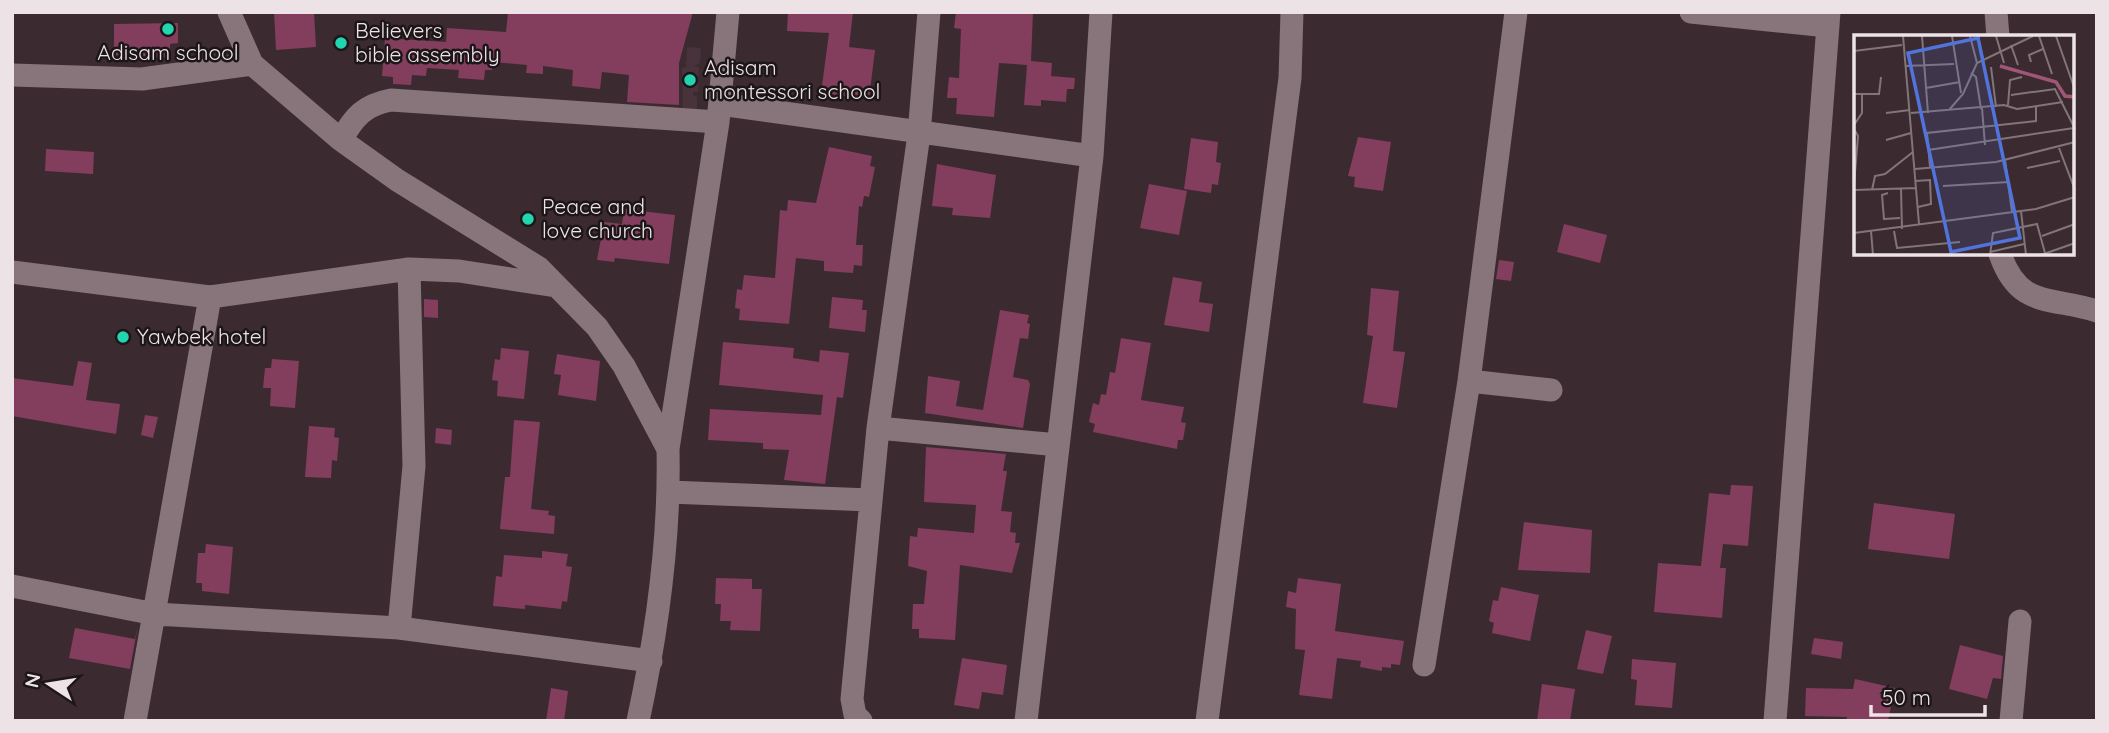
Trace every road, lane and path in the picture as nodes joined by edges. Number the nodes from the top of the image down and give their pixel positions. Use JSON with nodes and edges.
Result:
{"nodes":[{"id":1,"x":229,"y":12,"type":"edge"},
{"id":2,"x":728,"y":12,"type":"edge"},
{"id":3,"x":929,"y":12,"type":"edge"},
{"id":4,"x":1101,"y":12,"type":"edge"},
{"id":5,"x":1292,"y":12,"type":"edge"},
{"id":6,"x":1516,"y":12,"type":"edge"},
{"id":7,"x":1691,"y":12,"type":"edge"},
{"id":8,"x":1996,"y":12,"type":"edge"},
{"id":9,"x":1828,"y":19,"type":"edge"},
{"id":10,"x":1998,"y":35,"type":"edge"},
{"id":11,"x":252,"y":64,"type":"junction"},
{"id":12,"x":12,"y":75,"type":"edge"},
{"id":13,"x":719,"y":113,"type":"junction"},
{"id":14,"x":919,"y":134,"type":"junction"},
{"id":15,"x":341,"y":140,"type":"junction"},
{"id":16,"x":1092,"y":156,"type":"junction"},
{"id":17,"x":2001,"y":256,"type":"edge"},
{"id":18,"x":409,"y":270,"type":"junction"},
{"id":19,"x":12,"y":272,"type":"edge"},
{"id":20,"x":556,"y":286,"type":"junction"},
{"id":21,"x":210,"y":297,"type":"junction"},
{"id":22,"x":2097,"y":311,"type":"edge"},
{"id":23,"x":1469,"y":381,"type":"junction"},
{"id":24,"x":1551,"y":390,"type":"dead end"},
{"id":25,"x":878,"y":428,"type":"junction"},
{"id":26,"x":1058,"y":445,"type":"junction"},
{"id":27,"x":668,"y":449,"type":"junction"},
{"id":28,"x":668,"y":492,"type":"junction"},
{"id":29,"x":870,"y":500,"type":"junction"},
{"id":30,"x":12,"y":586,"type":"edge"},
{"id":31,"x":155,"y":614,"type":"junction"},
{"id":32,"x":2020,"y":621,"type":"dead end"},
{"id":33,"x":399,"y":628,"type":"junction"},
{"id":34,"x":651,"y":661,"type":"junction"},
{"id":35,"x":1424,"y":665,"type":"dead end"},
{"id":36,"x":135,"y":721,"type":"edge"},
{"id":37,"x":638,"y":721,"type":"edge"},
{"id":38,"x":861,"y":721,"type":"edge"},
{"id":39,"x":1026,"y":721,"type":"edge"},
{"id":40,"x":1207,"y":721,"type":"edge"},
{"id":41,"x":1775,"y":721,"type":"edge"},
{"id":42,"x":2011,"y":721,"type":"edge"}],
"edges":[{"from":1,"to":11,"type":"street"},
{"from":2,"to":13,"type":"street"},
{"from":3,"to":14,"type":"street"},
{"from":4,"to":16,"type":"street"},
{"from":5,"to":40,"type":"street"},
{"from":6,"to":23,"type":"street"},
{"from":7,"to":9,"type":"street"},
{"from":8,"to":10,"type":"street"},
{"from":9,"to":41,"type":"street"},
{"from":11,"to":12,"type":"street"},
{"from":11,"to":15,"type":"street"},
{"from":13,"to":14,"type":"street"},
{"from":13,"to":15,"type":"street"},
{"from":13,"to":27,"type":"street"},
{"from":14,"to":16,"type":"street"},
{"from":14,"to":25,"type":"street"},
{"from":15,"to":20,"type":"street"},
{"from":16,"to":26,"type":"street"},
{"from":17,"to":22,"type":"street"},
{"from":18,"to":20,"type":"street"},
{"from":18,"to":21,"type":"street"},
{"from":18,"to":33,"type":"street"},
{"from":19,"to":21,"type":"street"},
{"from":20,"to":27,"type":"street"},
{"from":21,"to":31,"type":"street"},
{"from":23,"to":24,"type":"street"},
{"from":23,"to":35,"type":"street"},
{"from":25,"to":26,"type":"street"},
{"from":25,"to":29,"type":"street"},
{"from":26,"to":39,"type":"street"},
{"from":27,"to":28,"type":"street"},
{"from":28,"to":29,"type":"street"},
{"from":28,"to":34,"type":"street"},
{"from":29,"to":38,"type":"street"},
{"from":30,"to":31,"type":"street"},
{"from":31,"to":33,"type":"street"},
{"from":31,"to":36,"type":"street"},
{"from":32,"to":42,"type":"street"},
{"from":33,"to":34,"type":"street"},
{"from":34,"to":37,"type":"street"}]}
